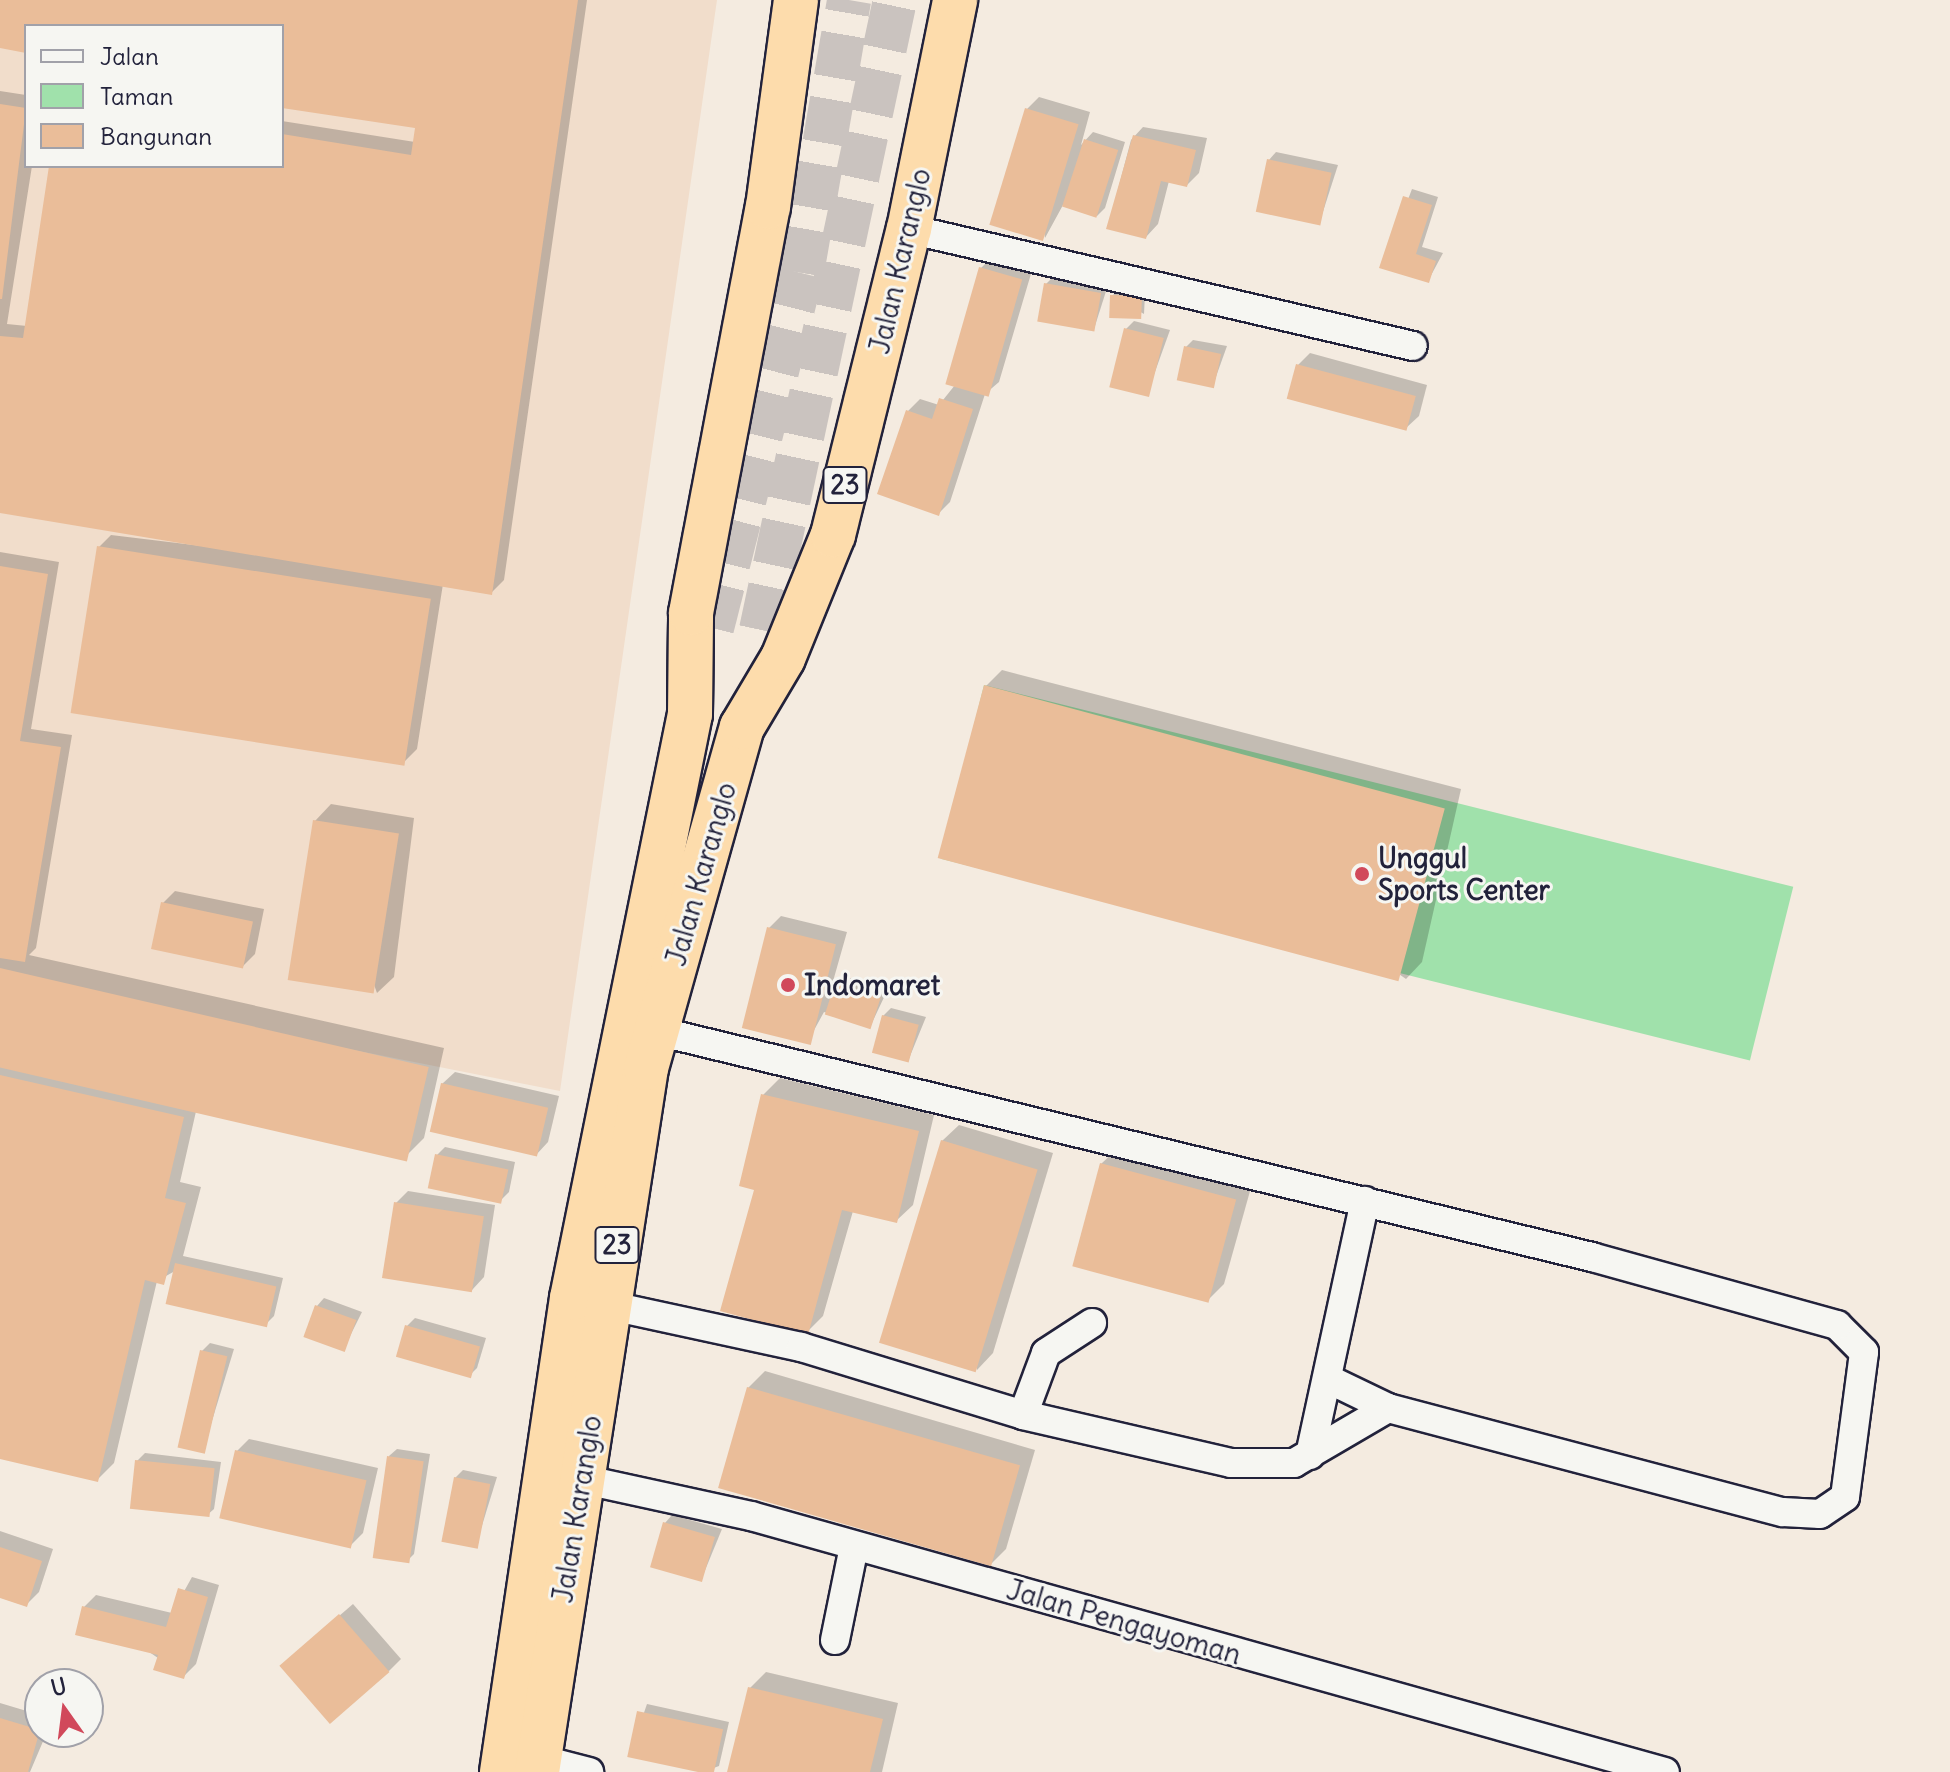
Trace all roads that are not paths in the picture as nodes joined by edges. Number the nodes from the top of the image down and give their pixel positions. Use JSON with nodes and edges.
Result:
{"nodes":[{"id":1,"x":796,"y":0,"type":"edge"},
{"id":2,"x":955,"y":0,"type":"edge"},
{"id":3,"x":909,"y":229,"type":"junction"},
{"id":4,"x":1413,"y":346,"type":"dead end"},
{"id":5,"x":712,"y":628,"type":"tunnel mouth"},
{"id":6,"x":761,"y":630,"type":"tunnel mouth"},
{"id":7,"x":690,"y":714,"type":"junction"},
{"id":8,"x":742,"y":727,"type":"junction"},
{"id":9,"x":657,"y":1031,"type":"junction"},
{"id":10,"x":1365,"y":1201,"type":"junction"},
{"id":11,"x":590,"y":1301,"type":"junction"},
{"id":12,"x":1092,"y":1323,"type":"dead end"},
{"id":13,"x":1328,"y":1379,"type":"junction"},
{"id":14,"x":1388,"y":1408,"type":"junction"},
{"id":15,"x":1023,"y":1415,"type":"junction"},
{"id":16,"x":1310,"y":1455,"type":"junction"},
{"id":17,"x":581,"y":1479,"type":"junction"},
{"id":18,"x":854,"y":1547,"type":"junction"},
{"id":19,"x":835,"y":1640,"type":"dead end"},
{"id":20,"x":526,"y":1768,"type":"edge"},
{"id":21,"x":589,"y":1772,"type":"edge"},
{"id":22,"x":1665,"y":1772,"type":"edge"}],
"edges":[{"from":1,"to":7,"type":"highway","name":"Jalan Karanglo"},
{"from":2,"to":3,"type":"highway","name":"Jalan Karanglo"},
{"from":3,"to":4,"type":"street"},
{"from":3,"to":8,"type":"highway","name":"Jalan Karanglo","number":"23"},
{"from":5,"to":7,"type":"highway","number":"23"},
{"from":6,"to":8,"type":"highway","number":"23"},
{"from":7,"to":11,"type":"highway","name":"Jalan Karanglo","number":"23"},
{"from":8,"to":9,"type":"highway","name":"Jalan Karanglo","number":"23"},
{"from":9,"to":10,"type":"street"},
{"from":9,"to":11,"type":"highway","name":"Jalan Karanglo","number":"23"},
{"from":10,"to":13,"type":"street"},
{"from":10,"to":14,"type":"street"},
{"from":11,"to":15,"type":"street"},
{"from":11,"to":17,"type":"highway","name":"Jalan Karanglo","number":"23"},
{"from":11,"to":20,"type":"highway","name":"Jalan Karanglo","number":"23"},
{"from":12,"to":15,"type":"street"},
{"from":13,"to":14,"type":"street"},
{"from":13,"to":16,"type":"street"},
{"from":14,"to":16,"type":"street"},
{"from":15,"to":16,"type":"street"},
{"from":17,"to":18,"type":"street","name":"Jalan Pengayoman"},
{"from":17,"to":20,"type":"highway","name":"Jalan Karanglo","number":"23"},
{"from":18,"to":19,"type":"street"},
{"from":18,"to":22,"type":"street","name":"Jalan Pengayoman"},
{"from":20,"to":21,"type":"street"}]}
